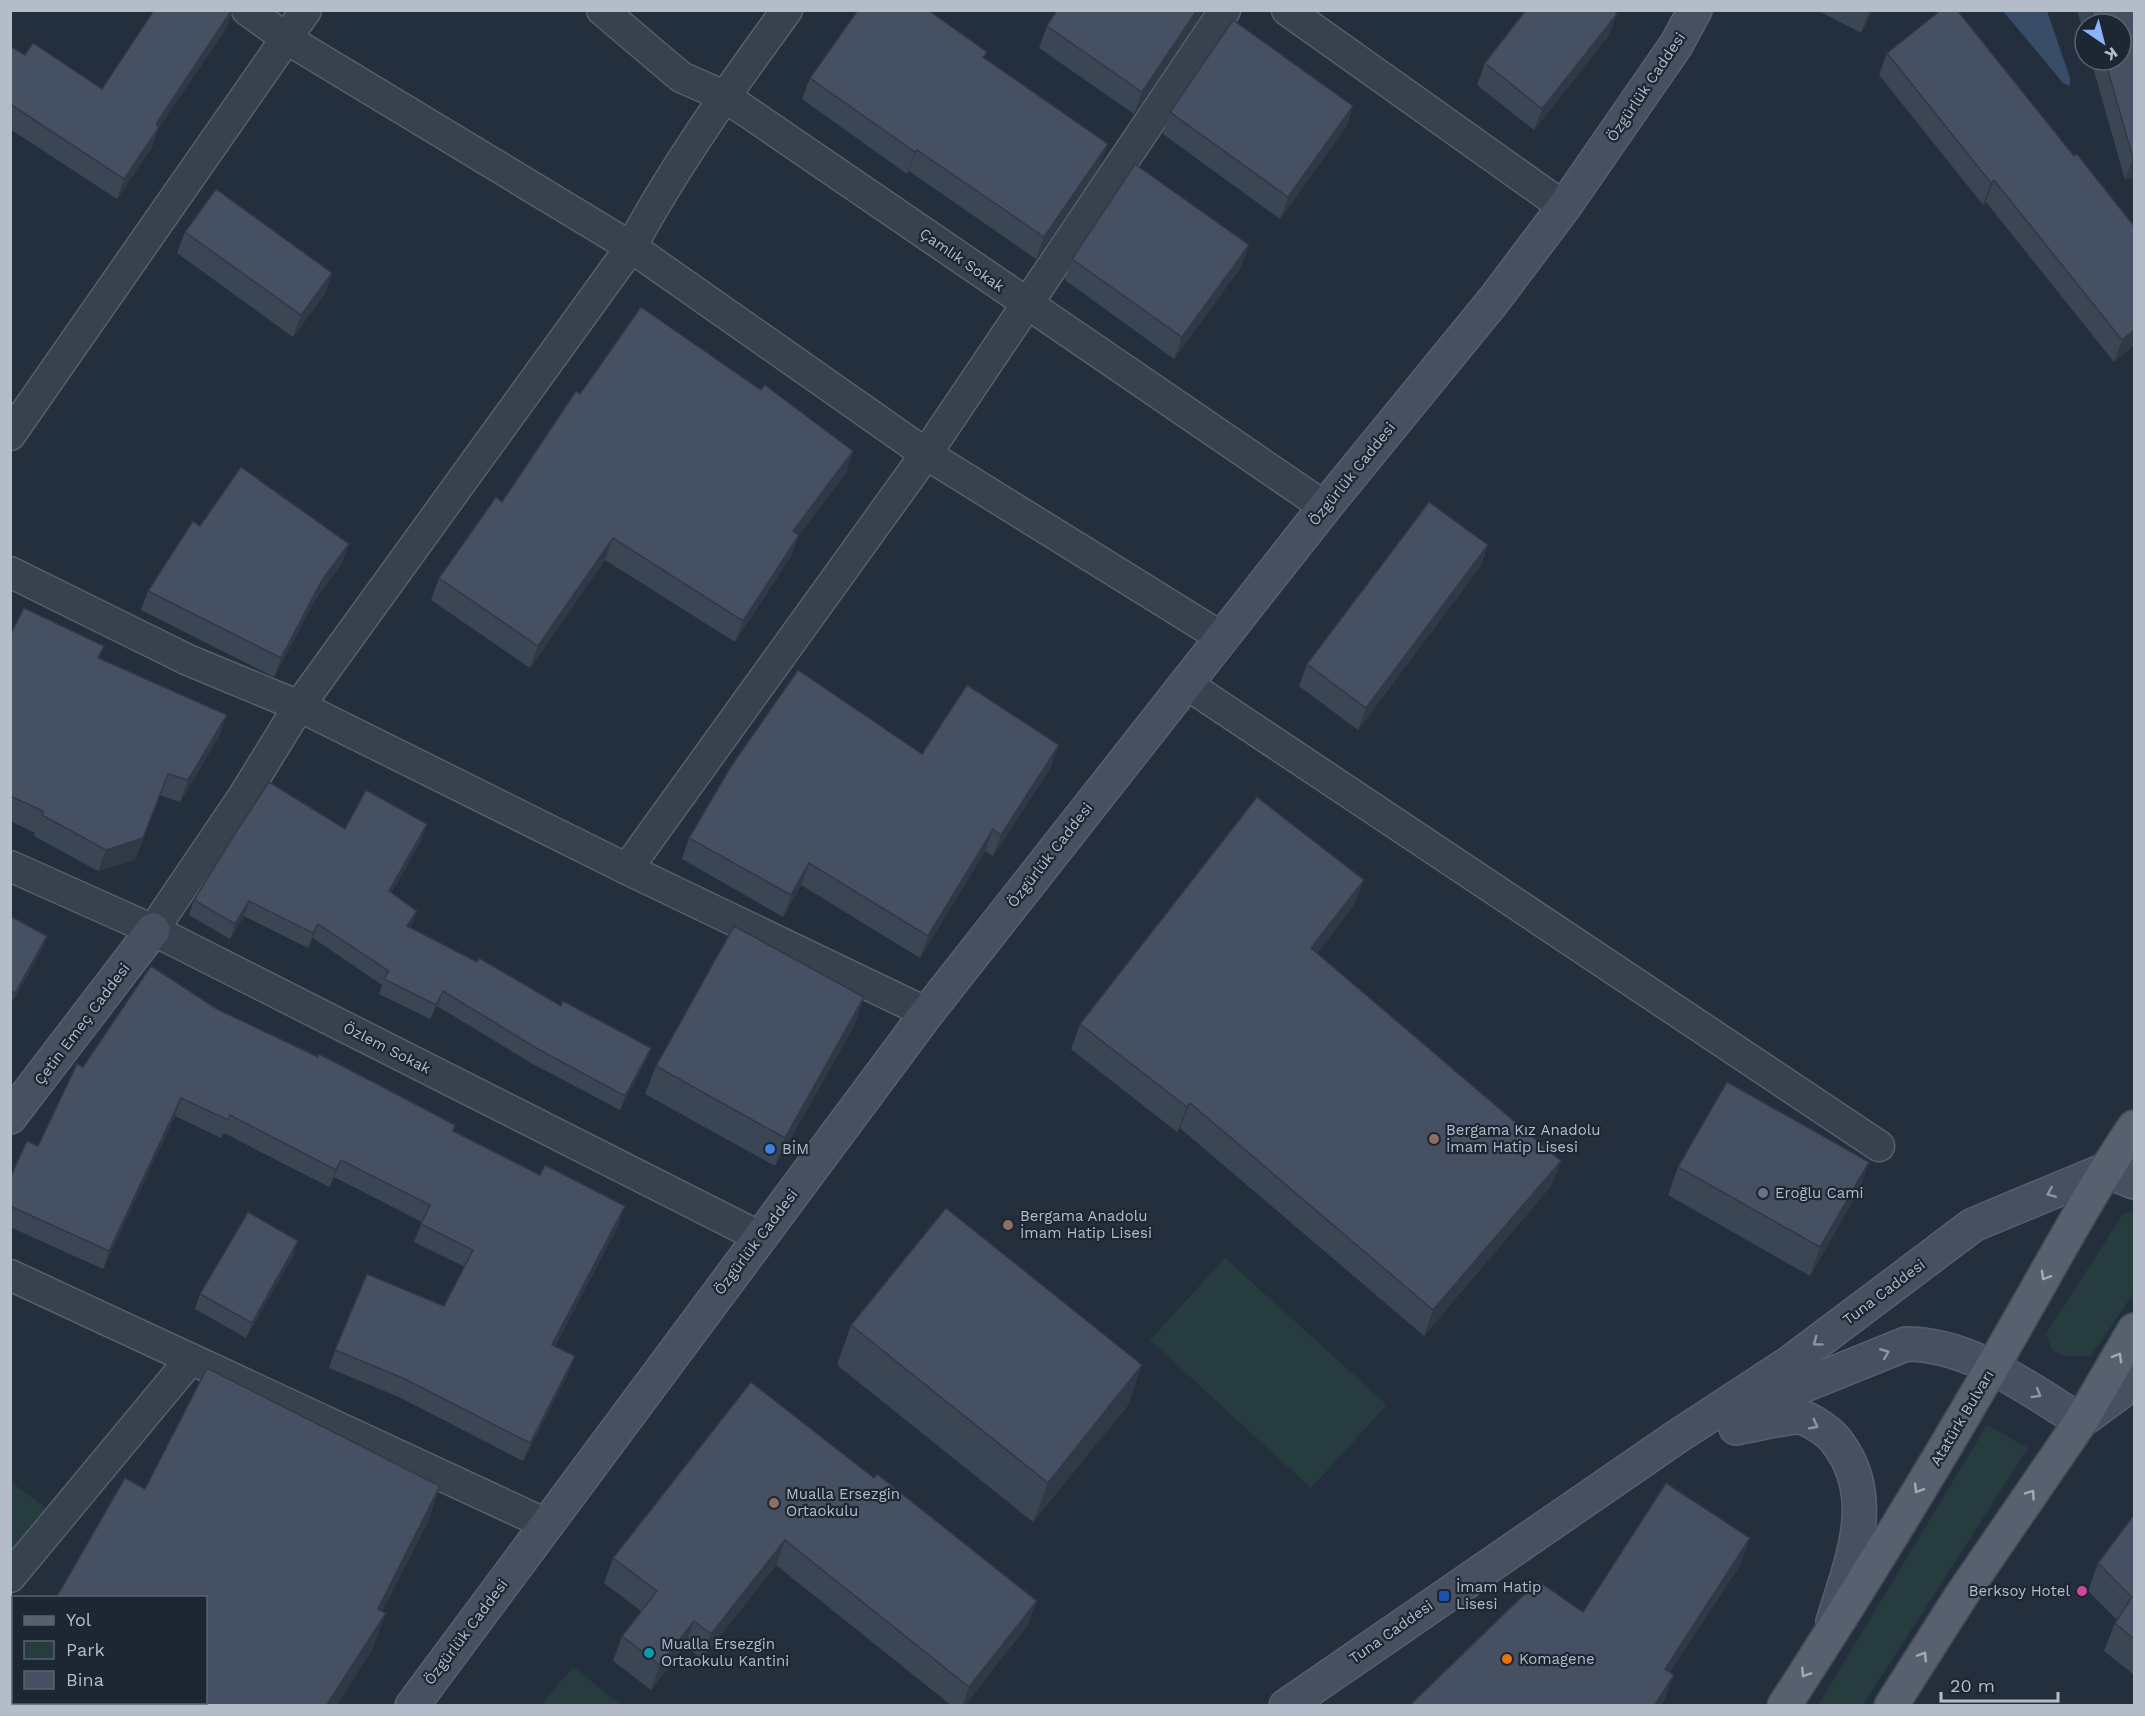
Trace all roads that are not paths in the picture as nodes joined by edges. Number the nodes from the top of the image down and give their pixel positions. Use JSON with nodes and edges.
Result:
{"nodes":[{"id":1,"x":247,"y":10,"type":"edge"},
{"id":2,"x":306,"y":10,"type":"edge"},
{"id":3,"x":602,"y":10,"type":"edge"},
{"id":4,"x":787,"y":10,"type":"edge"},
{"id":5,"x":1225,"y":10,"type":"edge"},
{"id":6,"x":1287,"y":10,"type":"edge"},
{"id":7,"x":1695,"y":10,"type":"edge"},
{"id":8,"x":287,"y":39,"type":"junction"},
{"id":9,"x":724,"y":96,"type":"junction"},
{"id":10,"x":1564,"y":207,"type":"junction"},
{"id":11,"x":631,"y":247,"type":"junction"},
{"id":12,"x":1026,"y":305,"type":"junction"},
{"id":13,"x":10,"y":435,"type":"edge"},
{"id":14,"x":926,"y":454,"type":"junction"},
{"id":15,"x":1324,"y":507,"type":"junction"},
{"id":16,"x":10,"y":572,"type":"edge"},
{"id":17,"x":1221,"y":637,"type":"junction"},
{"id":18,"x":1185,"y":683,"type":"junction"},
{"id":19,"x":299,"y":706,"type":"junction"},
{"id":20,"x":10,"y":866,"type":"edge"},
{"id":21,"x":627,"y":869,"type":"junction"},
{"id":22,"x":153,"y":930,"type":"junction"},
{"id":23,"x":927,"y":1013,"type":"junction"},
{"id":24,"x":10,"y":1117,"type":"edge"},
{"id":25,"x":2134,"y":1127,"type":"edge"},
{"id":26,"x":1879,"y":1146,"type":"dead end"},
{"id":27,"x":2120,"y":1176,"type":"edge"},
{"id":28,"x":760,"y":1237,"type":"junction"},
{"id":29,"x":10,"y":1275,"type":"edge"},
{"id":30,"x":2134,"y":1330,"type":"edge"},
{"id":31,"x":190,"y":1360,"type":"junction"},
{"id":32,"x":1992,"y":1368,"type":"junction"},
{"id":33,"x":2134,"y":1382,"type":"edge"},
{"id":34,"x":2081,"y":1421,"type":"junction"},
{"id":35,"x":1675,"y":1438,"type":"junction"},
{"id":36,"x":546,"y":1524,"type":"junction"},
{"id":37,"x":10,"y":1577,"type":"edge"},
{"id":38,"x":1827,"y":1638,"type":"junction"},
{"id":39,"x":412,"y":1706,"type":"edge"},
{"id":40,"x":1286,"y":1706,"type":"edge"},
{"id":41,"x":1784,"y":1706,"type":"edge"},
{"id":42,"x":1891,"y":1706,"type":"edge"}],
"edges":[{"from":1,"to":8,"type":"street"},
{"from":2,"to":8,"type":"street"},
{"from":3,"to":9,"type":"street","name":"Çamlık Sokak"},
{"from":4,"to":9,"type":"street"},
{"from":5,"to":12,"type":"street"},
{"from":6,"to":10,"type":"street"},
{"from":7,"to":10,"type":"main road","name":"Özgürlük Caddesi"},
{"from":8,"to":11,"type":"street"},
{"from":8,"to":13,"type":"street"},
{"from":9,"to":11,"type":"street"},
{"from":9,"to":12,"type":"street","name":"Çamlık Sokak"},
{"from":10,"to":15,"type":"main road","name":"Özgürlük Caddesi"},
{"from":11,"to":14,"type":"street"},
{"from":11,"to":19,"type":"street"},
{"from":12,"to":14,"type":"street"},
{"from":12,"to":15,"type":"street","name":"Çamlık Sokak"},
{"from":14,"to":17,"type":"street"},
{"from":14,"to":21,"type":"street"},
{"from":15,"to":17,"type":"main road","name":"Özgürlük Caddesi"},
{"from":16,"to":19,"type":"street"},
{"from":17,"to":18,"type":"main road","name":"Özgürlük Caddesi"},
{"from":18,"to":23,"type":"main road","name":"Özgürlük Caddesi"},
{"from":18,"to":26,"type":"street"},
{"from":19,"to":21,"type":"street"},
{"from":19,"to":22,"type":"street"},
{"from":20,"to":22,"type":"street","name":"Özlem Sokak"},
{"from":21,"to":23,"type":"street"},
{"from":22,"to":24,"type":"main road","name":"Çetin Emeç Caddesi"},
{"from":22,"to":28,"type":"street","name":"Özlem Sokak"},
{"from":23,"to":28,"type":"main road","name":"Özgürlük Caddesi"},
{"from":25,"to":27,"type":"main road","name":"Atatürk Bulvarı"},
{"from":27,"to":32,"type":"main road","name":"Atatürk Bulvarı","one_way":true},
{"from":27,"to":35,"type":"main road","name":"Tuna Caddesi","one_way":true},
{"from":28,"to":36,"type":"main road","name":"Özgürlük Caddesi"},
{"from":29,"to":31,"type":"street"},
{"from":34,"to":30,"type":"main road","one_way":true},
{"from":31,"to":36,"type":"street"},
{"from":31,"to":37,"type":"street"},
{"from":32,"to":34,"type":"main road","name":"Tuna Caddesi","one_way":true},
{"from":35,"to":32,"type":"main road","name":"Tuna Caddesi","one_way":true},
{"from":32,"to":38,"type":"main road","name":"Atatürk Bulvarı","one_way":true},
{"from":33,"to":34,"type":"main road"},
{"from":42,"to":34,"type":"main road","one_way":true},
{"from":35,"to":38,"type":"main road","one_way":true},
{"from":35,"to":40,"type":"main road","name":"Tuna Caddesi"},
{"from":36,"to":39,"type":"main road","name":"Özgürlük Caddesi"},
{"from":38,"to":41,"type":"main road","name":"Atatürk Bulvarı","one_way":true}]}
